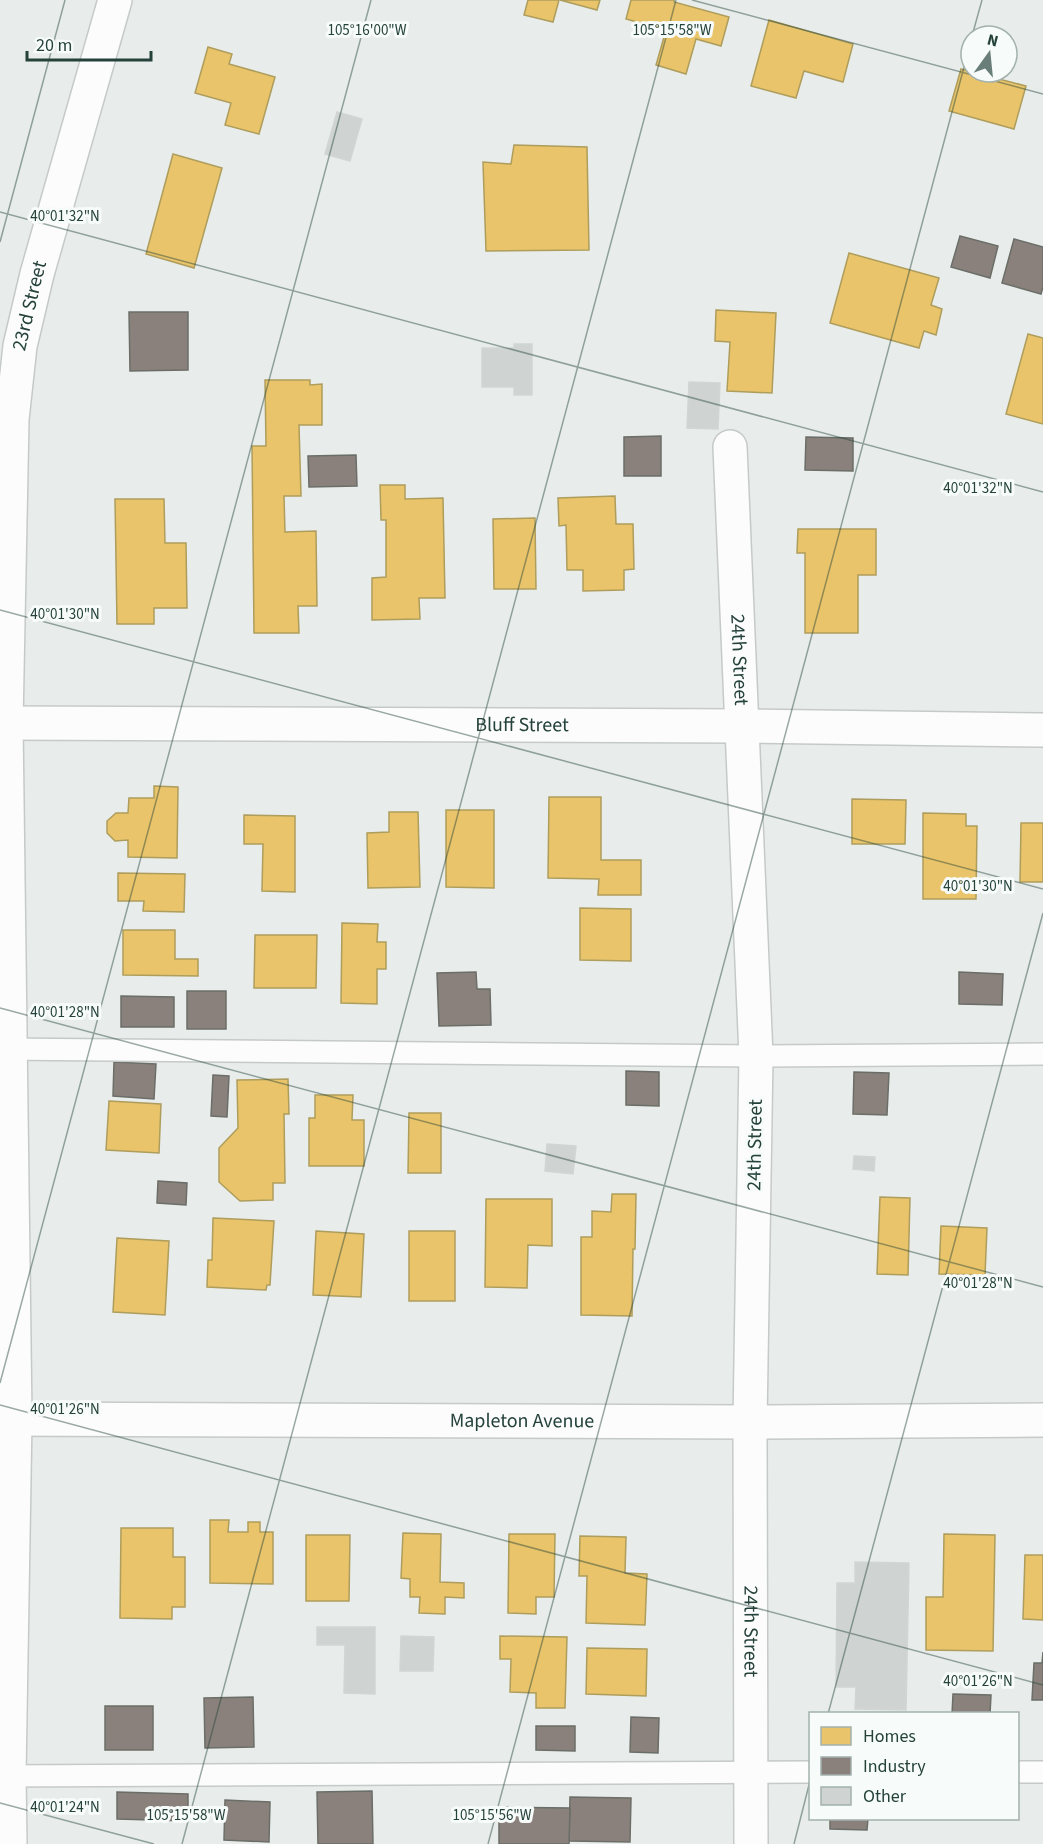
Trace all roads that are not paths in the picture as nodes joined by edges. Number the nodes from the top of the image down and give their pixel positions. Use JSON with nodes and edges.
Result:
{"nodes":[{"id":1,"x":115,"y":0,"type":"edge"},
{"id":2,"x":730,"y":447,"type":"dead end"},
{"id":3,"x":3,"y":723,"type":"edge"},
{"id":4,"x":742,"y":726,"type":"junction"},
{"id":5,"x":1043,"y":730,"type":"edge"},
{"id":6,"x":5,"y":1049,"type":"edge"},
{"id":7,"x":1043,"y":1054,"type":"edge"},
{"id":8,"x":756,"y":1056,"type":"junction"},
{"id":9,"x":8,"y":1419,"type":"edge"},
{"id":10,"x":1043,"y":1420,"type":"edge"},
{"id":11,"x":750,"y":1422,"type":"junction"},
{"id":12,"x":751,"y":1772,"type":"junction"},
{"id":13,"x":809,"y":1772,"type":"edge"},
{"id":14,"x":1019,"y":1772,"type":"edge"},
{"id":15,"x":1043,"y":1772,"type":"edge"},
{"id":16,"x":4,"y":1776,"type":"edge"},
{"id":17,"x":10,"y":1844,"type":"edge"},
{"id":18,"x":751,"y":1844,"type":"edge"}],
"edges":[{"from":1,"to":3,"type":"street","name":"23rd Street"},
{"from":2,"to":4,"type":"street","name":"24th Street"},
{"from":3,"to":4,"type":"street","name":"Bluff Street"},
{"from":3,"to":6,"type":"street","name":"23rd Street"},
{"from":4,"to":5,"type":"street","name":"Bluff Street"},
{"from":4,"to":8,"type":"street","name":"24th Street"},
{"from":6,"to":8,"type":"lane"},
{"from":6,"to":9,"type":"street","name":"23rd Street"},
{"from":7,"to":8,"type":"lane"},
{"from":8,"to":11,"type":"street","name":"24th Street"},
{"from":9,"to":11,"type":"street","name":"Mapleton Avenue"},
{"from":9,"to":16,"type":"street","name":"23rd Street"},
{"from":10,"to":11,"type":"street","name":"Mapleton Avenue"},
{"from":11,"to":12,"type":"street","name":"24th Street"},
{"from":12,"to":13,"type":"lane"},
{"from":12,"to":16,"type":"lane"},
{"from":12,"to":18,"type":"street","name":"24th Street"},
{"from":14,"to":15,"type":"lane"},
{"from":16,"to":17,"type":"street","name":"23rd Street"}]}
